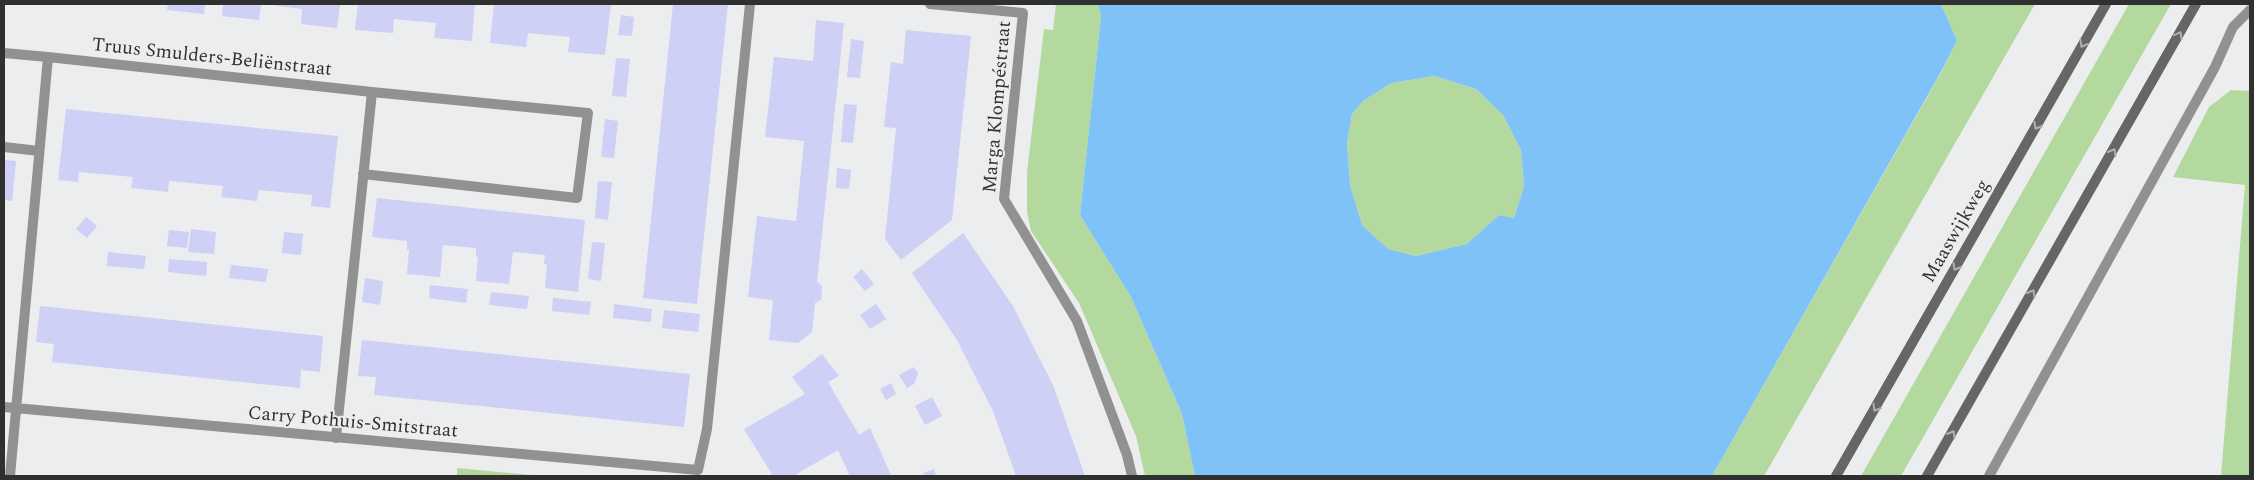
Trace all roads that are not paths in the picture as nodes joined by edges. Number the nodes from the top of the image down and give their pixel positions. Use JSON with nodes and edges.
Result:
{"nodes":[{"id":1,"x":750,"y":4,"type":"edge"},
{"id":2,"x":930,"y":4,"type":"edge"},
{"id":3,"x":2106,"y":4,"type":"edge"},
{"id":4,"x":2196,"y":4,"type":"edge"},
{"id":5,"x":2250,"y":10,"type":"edge"},
{"id":6,"x":4,"y":53,"type":"edge"},
{"id":7,"x":48,"y":57,"type":"junction"},
{"id":8,"x":372,"y":92,"type":"junction"},
{"id":9,"x":4,"y":147,"type":"edge"},
{"id":10,"x":39,"y":151,"type":"junction"},
{"id":11,"x":364,"y":174,"type":"junction"},
{"id":12,"x":4,"y":407,"type":"edge"},
{"id":13,"x":15,"y":408,"type":"junction"},
{"id":14,"x":336,"y":438,"type":"junction"},
{"id":15,"x":700,"y":473,"type":"edge"},
{"id":16,"x":10,"y":476,"type":"edge"},
{"id":17,"x":1132,"y":476,"type":"edge"},
{"id":18,"x":1836,"y":476,"type":"edge"},
{"id":19,"x":1928,"y":476,"type":"edge"},
{"id":20,"x":1989,"y":476,"type":"edge"}],
"edges":[{"from":1,"to":15,"type":"street"},
{"from":2,"to":17,"type":"street","name":"Marga Klompéstraat"},
{"from":3,"to":18,"type":"street","name":"Maaswijkweg","one_way":true},
{"from":19,"to":4,"type":"street","one_way":true},
{"from":5,"to":20,"type":"street"},
{"from":6,"to":7,"type":"street","name":"Truus Smulders-Beliënstraat"},
{"from":7,"to":8,"type":"street","name":"Truus Smulders-Beliënstraat"},
{"from":7,"to":10,"type":"street"},
{"from":8,"to":11,"type":"street"},
{"from":8,"to":11,"type":"street","name":"Truus Smulders-Beliënstraat"},
{"from":9,"to":10,"type":"street"},
{"from":10,"to":13,"type":"street"},
{"from":11,"to":14,"type":"street"},
{"from":12,"to":13,"type":"street","name":"Carry Pothuis-Smitstraat"},
{"from":13,"to":14,"type":"street","name":"Carry Pothuis-Smitstraat"},
{"from":13,"to":16,"type":"street"},
{"from":14,"to":15,"type":"street","name":"Carry Pothuis-Smitstraat"}]}
